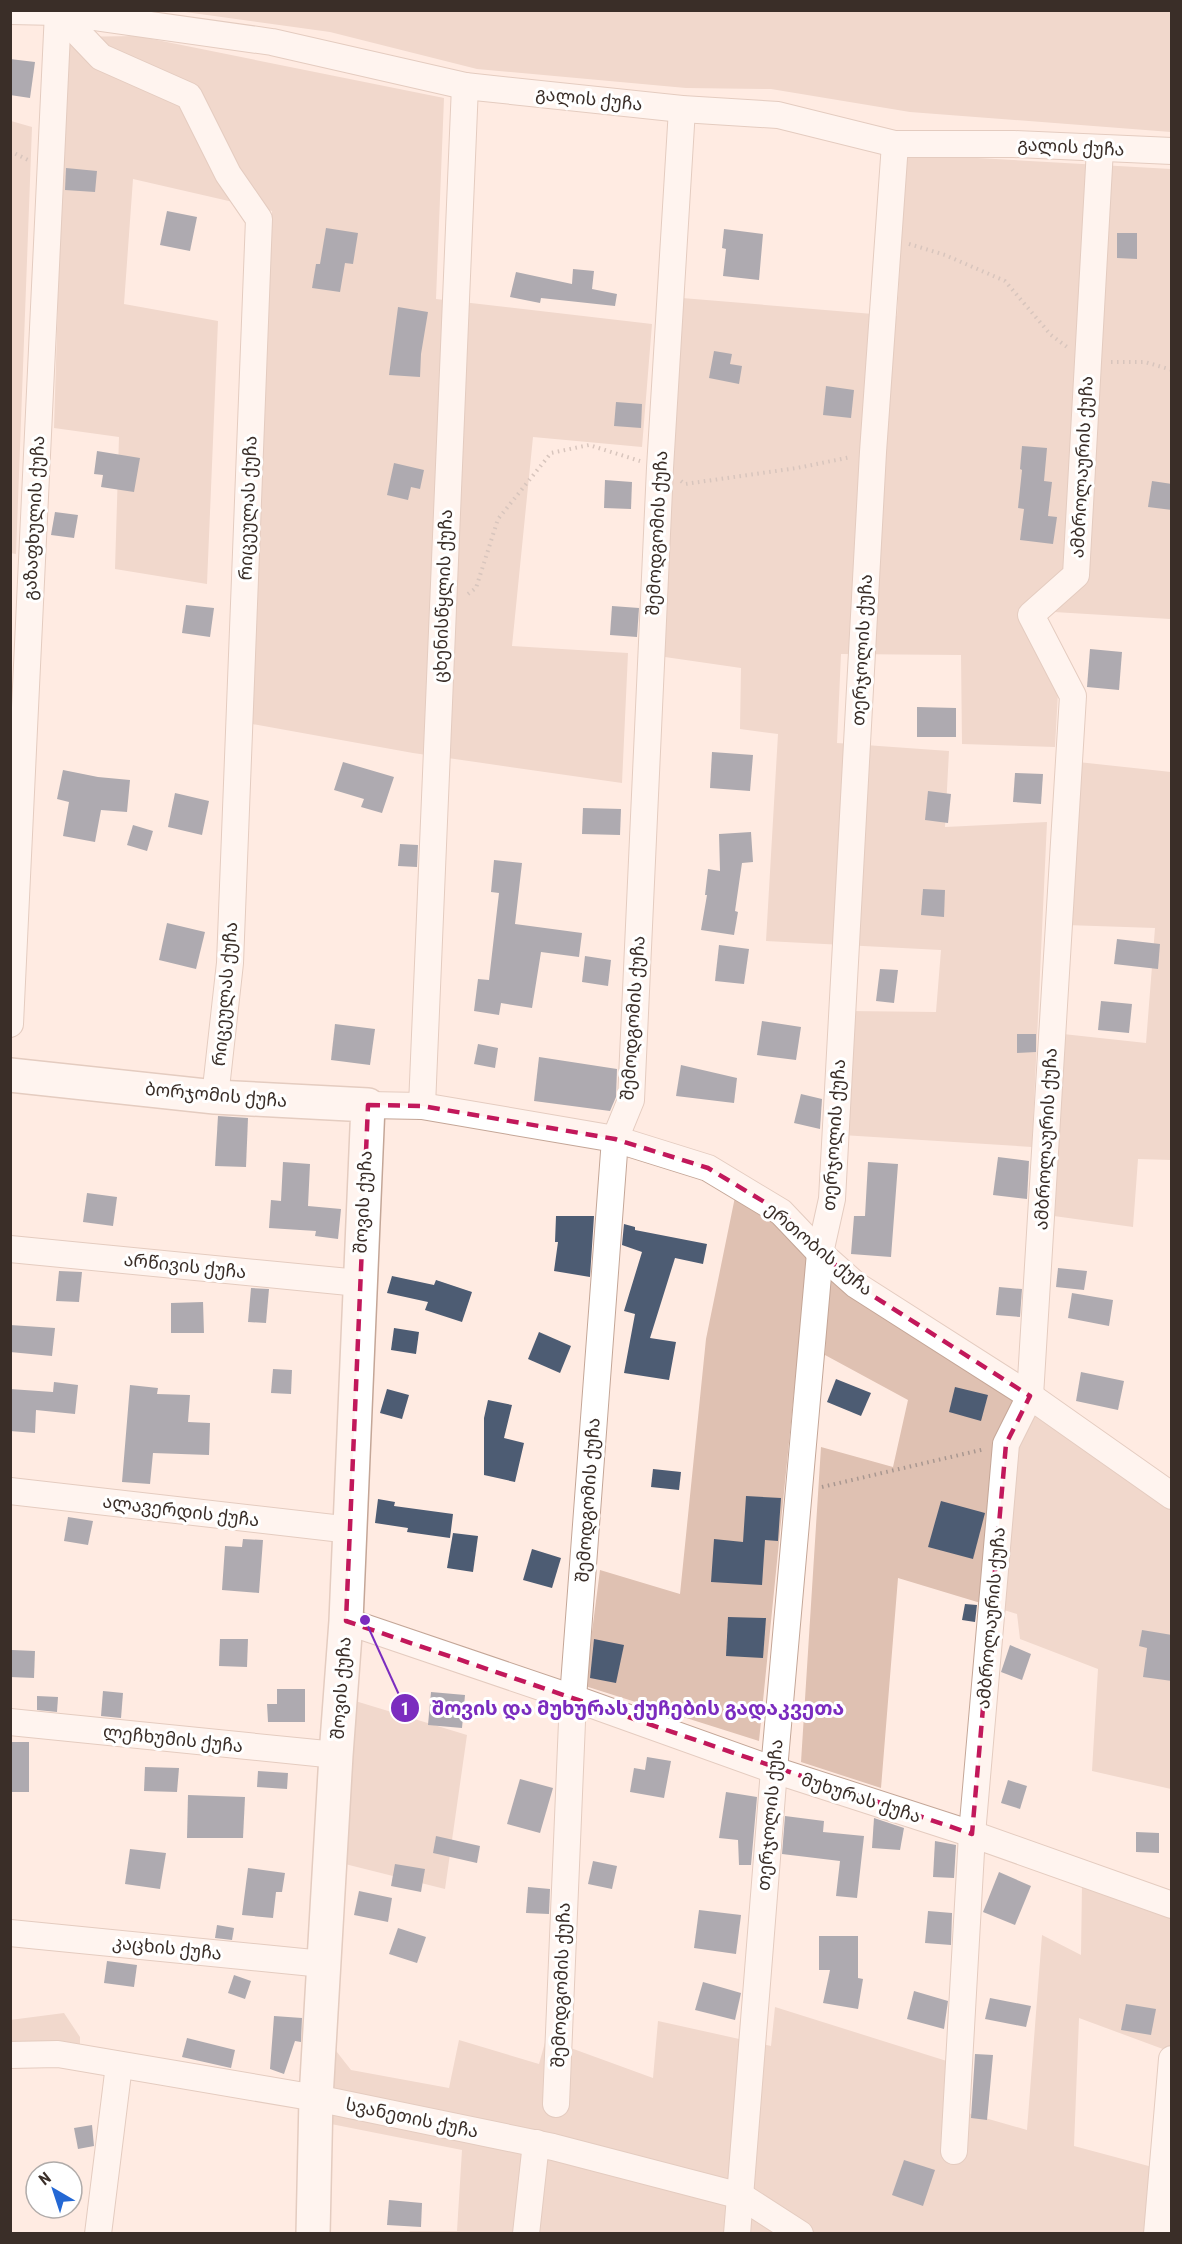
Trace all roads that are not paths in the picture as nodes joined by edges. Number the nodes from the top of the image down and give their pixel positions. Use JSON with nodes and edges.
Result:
{"nodes":[{"id":1,"x":10,"y":11,"type":"edge"},
{"id":2,"x":58,"y":12,"type":"junction"},
{"id":3,"x":465,"y":86,"type":"junction"},
{"id":4,"x":682,"y":109,"type":"junction"},
{"id":5,"x":895,"y":144,"type":"junction"},
{"id":6,"x":1100,"y":149,"type":"junction"},
{"id":7,"x":1172,"y":151,"type":"edge"},
{"id":8,"x":10,"y":1024,"type":"edge"},
{"id":9,"x":10,"y":1075,"type":"edge"},
{"id":10,"x":215,"y":1097,"type":"junction"},
{"id":11,"x":368,"y":1106,"type":"junction"},
{"id":12,"x":422,"y":1106,"type":"junction"},
{"id":13,"x":615,"y":1139,"type":"junction"},
{"id":14,"x":10,"y":1249,"type":"edge"},
{"id":15,"x":820,"y":1253,"type":"junction"},
{"id":16,"x":359,"y":1283,"type":"junction"},
{"id":17,"x":1030,"y":1396,"type":"junction"},
{"id":18,"x":10,"y":1491,"type":"edge"},
{"id":19,"x":1172,"y":1496,"type":"edge"},
{"id":20,"x":351,"y":1530,"type":"junction"},
{"id":21,"x":346,"y":1622,"type":"junction"},
{"id":22,"x":573,"y":1698,"type":"junction"},
{"id":23,"x":10,"y":1722,"type":"edge"},
{"id":24,"x":336,"y":1755,"type":"junction"},
{"id":25,"x":774,"y":1770,"type":"junction"},
{"id":26,"x":972,"y":1834,"type":"junction"},
{"id":27,"x":1172,"y":1905,"type":"edge"},
{"id":28,"x":10,"y":1933,"type":"edge"},
{"id":29,"x":323,"y":1964,"type":"junction"},
{"id":30,"x":10,"y":2055,"type":"edge"},
{"id":31,"x":1172,"y":2059,"type":"edge"},
{"id":32,"x":119,"y":2065,"type":"junction"},
{"id":33,"x":316,"y":2098,"type":"junction"},
{"id":34,"x":556,"y":2104,"type":"dead end"},
{"id":35,"x":536,"y":2143,"type":"junction"},
{"id":36,"x":954,"y":2151,"type":"dead end"},
{"id":37,"x":741,"y":2196,"type":"junction"},
{"id":38,"x":98,"y":2234,"type":"edge"},
{"id":39,"x":313,"y":2234,"type":"edge"},
{"id":40,"x":526,"y":2234,"type":"edge"},
{"id":41,"x":737,"y":2234,"type":"edge"},
{"id":42,"x":800,"y":2234,"type":"edge"},
{"id":43,"x":1157,"y":2234,"type":"edge"}],
"edges":[{"from":1,"to":2,"type":"street","name":"გალის ქუჩა"},
{"from":2,"to":3,"type":"street","name":"გალის ქუჩა"},
{"from":2,"to":8,"type":"street","name":"გაზაფხულის ქუჩა"},
{"from":2,"to":10,"type":"street","name":"რიცეულას ქუჩა"},
{"from":3,"to":4,"type":"street","name":"გალის ქუჩა"},
{"from":3,"to":12,"type":"street","name":"ცხენისწყლის ქუჩა"},
{"from":4,"to":5,"type":"street","name":"გალის ქუჩა"},
{"from":4,"to":13,"type":"street","name":"შემოდგომის ქუჩა"},
{"from":5,"to":6,"type":"street","name":"გალის ქუჩა"},
{"from":5,"to":15,"type":"street","name":"თერჯოლის ქუჩა"},
{"from":6,"to":7,"type":"street","name":"გალის ქუჩა"},
{"from":6,"to":17,"type":"street","name":"ამბროლაურის ქუჩა"},
{"from":9,"to":10,"type":"street","name":"ბორჯომის ქუჩა"},
{"from":10,"to":11,"type":"street","name":"ბორჯომის ქუჩა"},
{"from":11,"to":12,"type":"street","name":"ბორჯომის ქუჩა"},
{"from":11,"to":16,"type":"street","name":"შოვის ქუჩა"},
{"from":12,"to":13,"type":"street","name":"ერთობის ქუჩა"},
{"from":13,"to":15,"type":"street","name":"ერთობის ქუჩა"},
{"from":13,"to":22,"type":"street","name":"შემოდგომის ქუჩა"},
{"from":14,"to":16,"type":"street","name":"არწივის ქუჩა"},
{"from":15,"to":17,"type":"street","name":"ერთობის ქუჩა"},
{"from":15,"to":25,"type":"street","name":"თერჯოლის ქუჩა"},
{"from":16,"to":20,"type":"street","name":"შოვის ქუჩა"},
{"from":17,"to":19,"type":"street","name":"ერთობის ქუჩა"},
{"from":17,"to":26,"type":"street","name":"ამბროლაურის ქუჩა"},
{"from":18,"to":20,"type":"street","name":"ალავერდის ქუჩა"},
{"from":20,"to":21,"type":"street","name":"შოვის ქუჩა"},
{"from":21,"to":22,"type":"street","name":"მუხურას ქუჩა"},
{"from":21,"to":24,"type":"street","name":"შოვის ქუჩა"},
{"from":22,"to":25,"type":"street","name":"მუხურას ქუჩა"},
{"from":22,"to":34,"type":"street","name":"შემოდგომის ქუჩა"},
{"from":23,"to":24,"type":"street","name":"ლეჩხუმის ქუჩა"},
{"from":24,"to":29,"type":"street","name":"შოვის ქუჩა"},
{"from":25,"to":26,"type":"street","name":"მუხურას ქუჩა"},
{"from":25,"to":37,"type":"street","name":"თერჯოლის ქუჩა"},
{"from":26,"to":27,"type":"street","name":"მუხურას ქუჩა"},
{"from":26,"to":36,"type":"street","name":"ამბროლაურის ქუჩა"},
{"from":28,"to":29,"type":"street","name":"კაცხის ქუჩა"},
{"from":29,"to":33,"type":"street","name":"შოვის ქუჩა"},
{"from":30,"to":32,"type":"street","name":"სვანეთის ქუჩა"},
{"from":31,"to":43,"type":"street"},
{"from":32,"to":33,"type":"street","name":"სვანეთის ქუჩა"},
{"from":32,"to":38,"type":"street"},
{"from":33,"to":35,"type":"street","name":"სვანეთის ქუჩა"},
{"from":33,"to":39,"type":"street","name":"შოვის ქუჩა"},
{"from":35,"to":37,"type":"street","name":"სვანეთის ქუჩა"},
{"from":35,"to":40,"type":"street"},
{"from":37,"to":41,"type":"street","name":"თერჯოლის ქუჩა"},
{"from":37,"to":42,"type":"street","name":"სვანეთის ქუჩა"}]}
